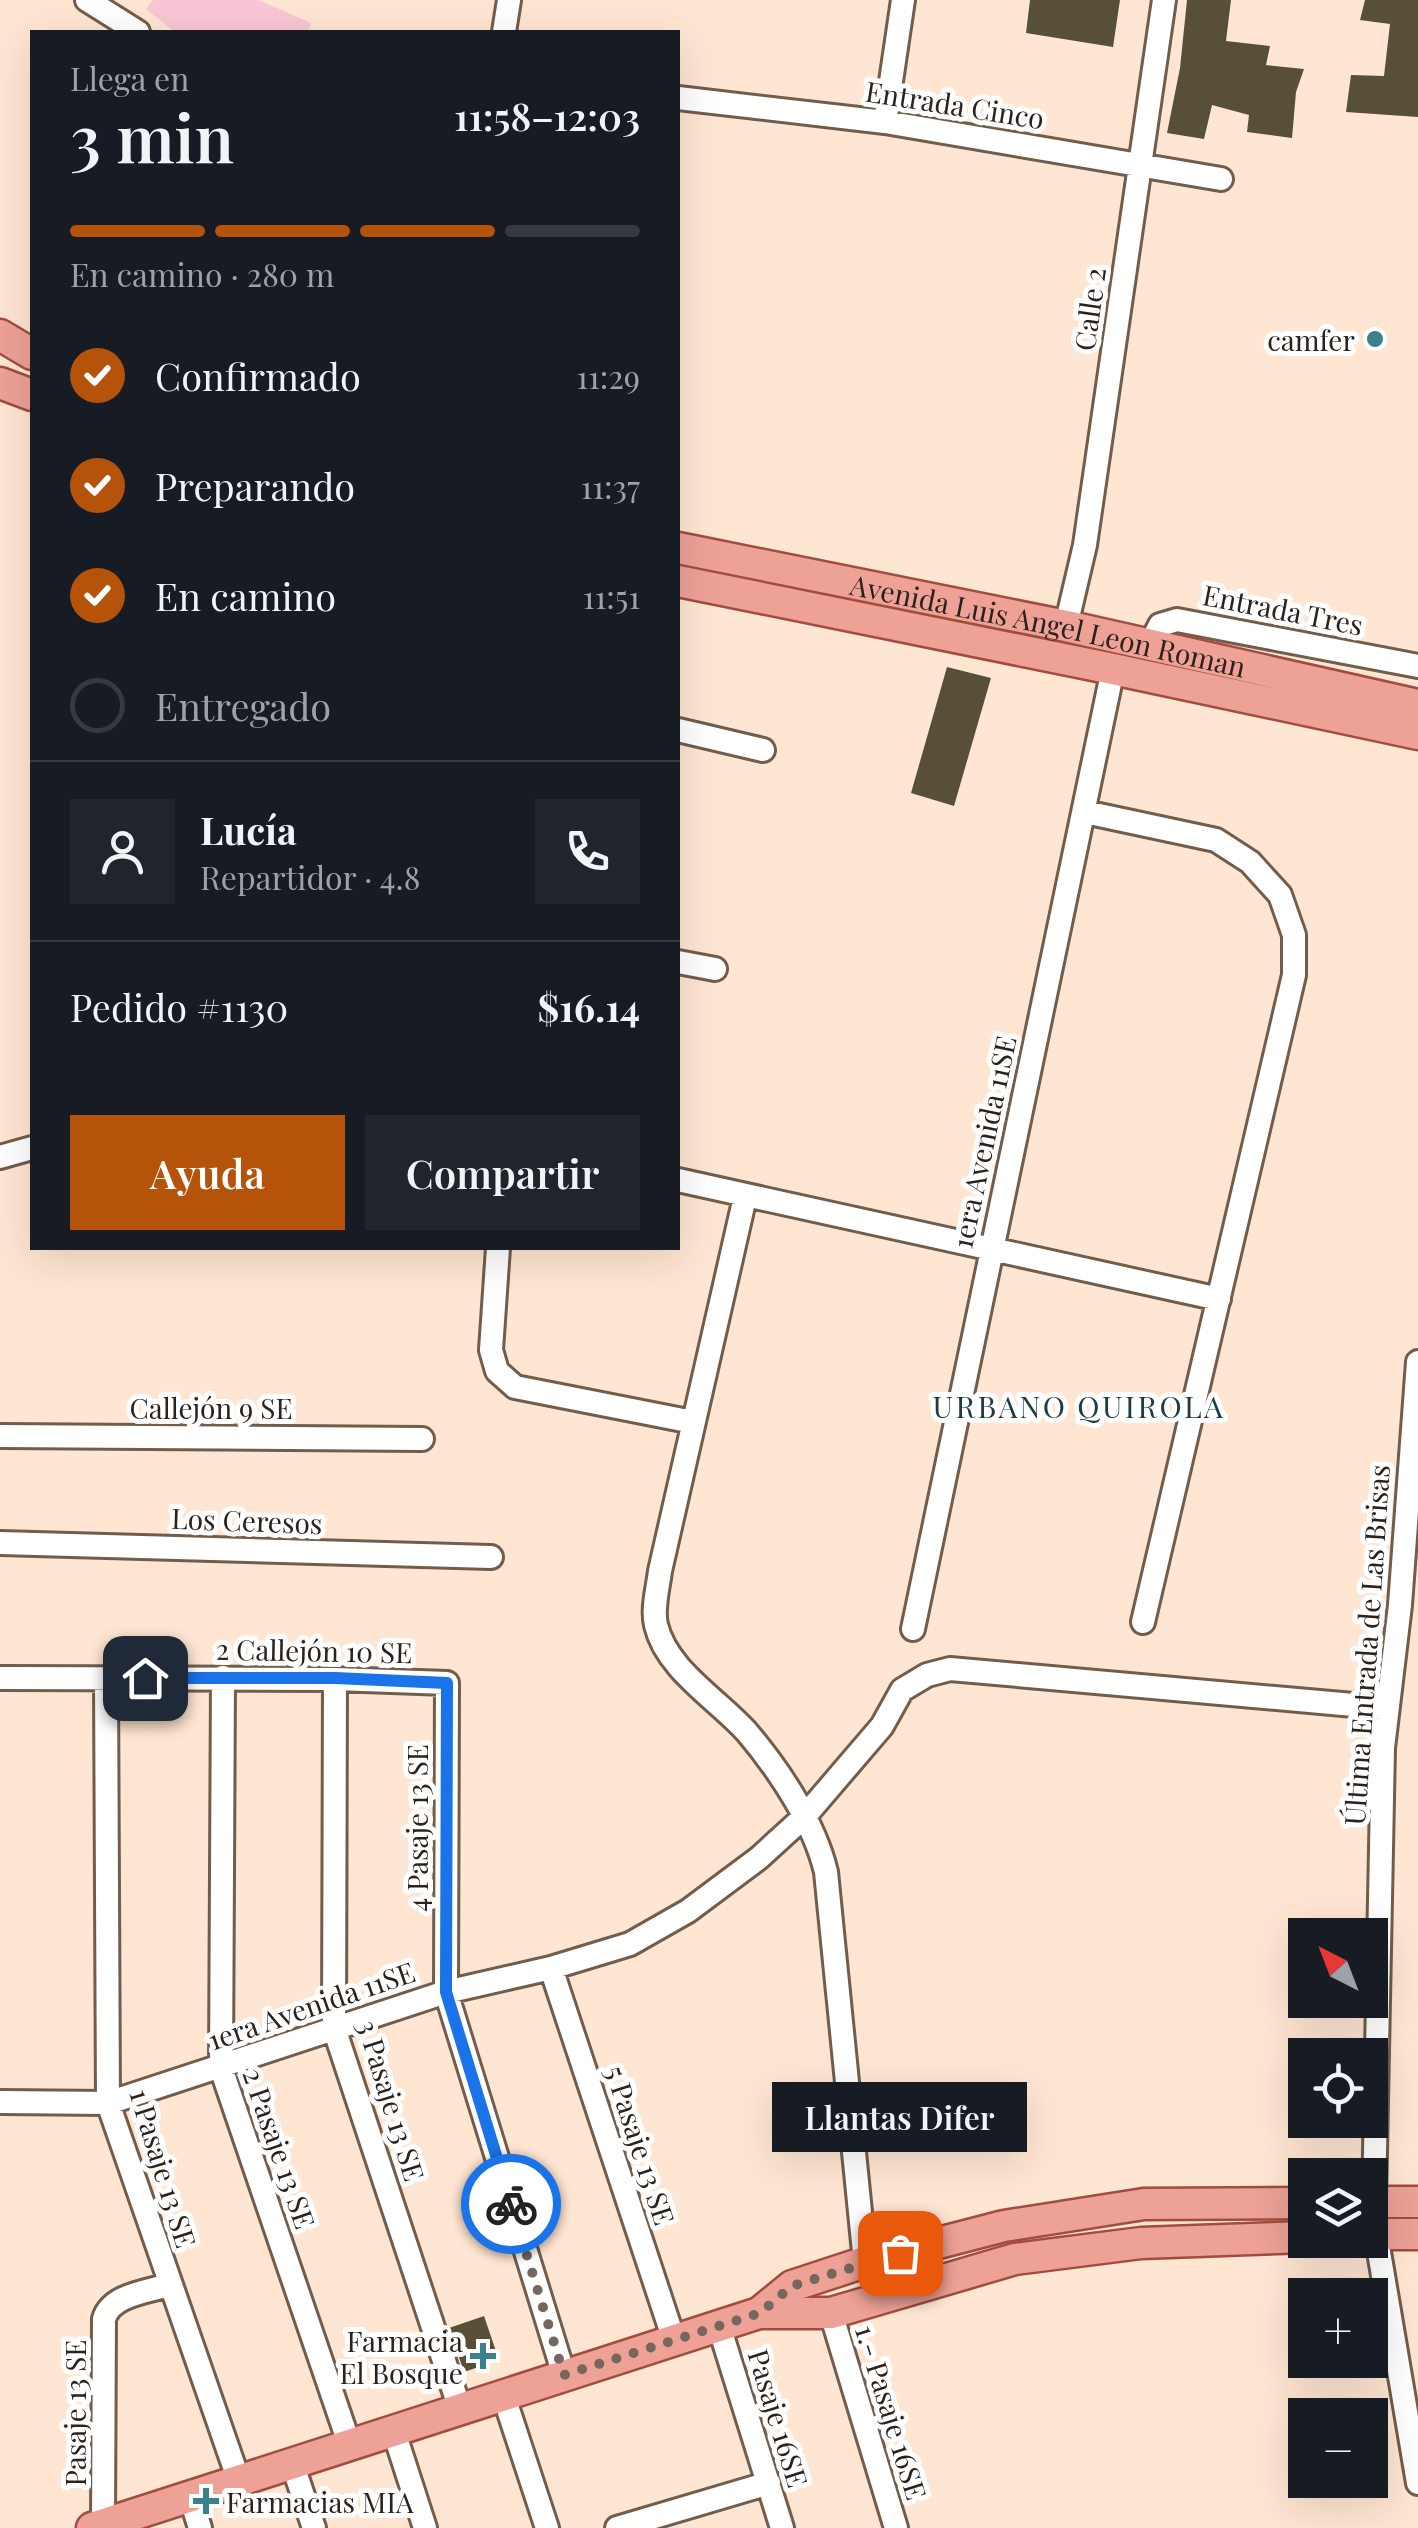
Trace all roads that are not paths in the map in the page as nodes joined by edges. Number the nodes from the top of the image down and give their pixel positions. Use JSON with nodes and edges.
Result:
{"nodes":[{"id":1,"x":88,"y":0,"type":"edge"},
{"id":2,"x":508,"y":0,"type":"edge"},
{"id":3,"x":903,"y":0,"type":"edge"},
{"id":4,"x":1164,"y":0,"type":"edge"},
{"id":5,"x":117,"y":9,"type":"edge"},
{"id":6,"x":136,"y":30,"type":"edge"},
{"id":7,"x":504,"y":30,"type":"edge"},
{"id":8,"x":680,"y":98,"type":"edge"},
{"id":9,"x":886,"y":122,"type":"junction"},
{"id":10,"x":1140,"y":163,"type":"junction"},
{"id":11,"x":1221,"y":179,"type":"dead end"},
{"id":12,"x":0,"y":334,"type":"edge"},
{"id":13,"x":0,"y":350,"type":"edge"},
{"id":14,"x":30,"y":356,"type":"edge"},
{"id":15,"x":30,"y":357,"type":"edge"},
{"id":16,"x":0,"y":384,"type":"edge"},
{"id":17,"x":30,"y":394,"type":"edge"},
{"id":18,"x":680,"y":548,"type":"edge"},
{"id":19,"x":680,"y":581,"type":"edge"},
{"id":20,"x":1066,"y":626,"type":"junction"},
{"id":21,"x":1149,"y":646,"type":"junction"},
{"id":22,"x":1418,"y":666,"type":"edge"},
{"id":23,"x":1114,"y":668,"type":"junction"},
{"id":24,"x":1418,"y":705,"type":"edge"},
{"id":25,"x":680,"y":730,"type":"edge"},
{"id":26,"x":1418,"y":734,"type":"edge"},
{"id":27,"x":762,"y":750,"type":"dead end"},
{"id":28,"x":1085,"y":812,"type":"junction"},
{"id":29,"x":680,"y":962,"type":"edge"},
{"id":30,"x":715,"y":970,"type":"dead end"},
{"id":31,"x":30,"y":1149,"type":"edge"},
{"id":32,"x":0,"y":1157,"type":"edge"},
{"id":33,"x":680,"y":1180,"type":"edge"},
{"id":34,"x":744,"y":1196,"type":"junction"},
{"id":35,"x":990,"y":1249,"type":"junction"},
{"id":36,"x":498,"y":1250,"type":"edge"},
{"id":37,"x":1219,"y":1300,"type":"junction"},
{"id":38,"x":1418,"y":1362,"type":"edge"},
{"id":39,"x":693,"y":1422,"type":"junction"},
{"id":40,"x":0,"y":1436,"type":"edge"},
{"id":41,"x":422,"y":1439,"type":"dead end"},
{"id":42,"x":0,"y":1542,"type":"edge"},
{"id":43,"x":491,"y":1558,"type":"dead end"},
{"id":44,"x":1144,"y":1622,"type":"dead end"},
{"id":45,"x":913,"y":1629,"type":"dead end"},
{"id":46,"x":0,"y":1678,"type":"edge"},
{"id":47,"x":223,"y":1678,"type":"junction"},
{"id":48,"x":335,"y":1678,"type":"junction"},
{"id":49,"x":106,"y":1679,"type":"junction"},
{"id":50,"x":447,"y":1683,"type":"joint"},
{"id":51,"x":1388,"y":1708,"type":"junction"},
{"id":52,"x":805,"y":1816,"type":"junction"},
{"id":53,"x":552,"y":1968,"type":"junction"},
{"id":54,"x":446,"y":1992,"type":"junction"},
{"id":55,"x":334,"y":2028,"type":"junction"},
{"id":56,"x":221,"y":2068,"type":"junction"},
{"id":57,"x":0,"y":2102,"type":"edge"},
{"id":58,"x":108,"y":2103,"type":"junction"},
{"id":59,"x":1373,"y":2158,"type":"edge"},
{"id":60,"x":1388,"y":2202,"type":"edge"},
{"id":61,"x":1418,"y":2202,"type":"edge"},
{"id":62,"x":1288,"y":2203,"type":"edge"},
{"id":63,"x":1388,"y":2234,"type":"edge"},
{"id":64,"x":1418,"y":2234,"type":"edge"},
{"id":65,"x":1288,"y":2237,"type":"edge"},
{"id":66,"x":1377,"y":2258,"type":"edge"},
{"id":67,"x":865,"y":2262,"type":"junction"},
{"id":68,"x":169,"y":2286,"type":"junction"},
{"id":69,"x":760,"y":2313,"type":"junction"},
{"id":70,"x":831,"y":2313,"type":"junction"},
{"id":71,"x":719,"y":2326,"type":"junction"},
{"id":72,"x":674,"y":2340,"type":"junction"},
{"id":73,"x":564,"y":2375,"type":"junction"},
{"id":74,"x":503,"y":2394,"type":"junction"},
{"id":75,"x":460,"y":2409,"type":"junction"},
{"id":76,"x":394,"y":2432,"type":"junction"},
{"id":77,"x":350,"y":2446,"type":"junction"},
{"id":78,"x":293,"y":2466,"type":"junction"},
{"id":79,"x":238,"y":2481,"type":"junction"},
{"id":80,"x":769,"y":2483,"type":"junction"},
{"id":81,"x":1418,"y":2484,"type":"edge"},
{"id":82,"x":190,"y":2496,"type":"junction"},
{"id":83,"x":669,"y":2521,"type":"edge"},
{"id":84,"x":98,"y":2526,"type":"edge"},
{"id":85,"x":200,"y":2528,"type":"edge"},
{"id":86,"x":314,"y":2528,"type":"edge"},
{"id":87,"x":426,"y":2528,"type":"edge"},
{"id":88,"x":547,"y":2528,"type":"edge"},
{"id":89,"x":617,"y":2528,"type":"edge"},
{"id":90,"x":782,"y":2528,"type":"edge"},
{"id":91,"x":896,"y":2528,"type":"edge"}],
"edges":[{"from":1,"to":5,"type":"street"},
{"from":2,"to":7,"type":"street"},
{"from":3,"to":9,"type":"street"},
{"from":4,"to":10,"type":"street","name":"Calle 2"},
{"from":5,"to":6,"type":"street"},
{"from":8,"to":9,"type":"street","name":"Entrada Cinco"},
{"from":9,"to":10,"type":"street","name":"Entrada Cinco"},
{"from":10,"to":11,"type":"street","name":"Entrada Cinco"},
{"from":10,"to":20,"type":"street","name":"Calle 2"},
{"from":12,"to":14,"type":"main road"},
{"from":13,"to":15,"type":"main road"},
{"from":16,"to":17,"type":"main road"},
{"from":18,"to":20,"type":"main road","name":"Avenida Luis Angel Leon Roman"},
{"from":19,"to":23,"type":"main road","name":"Avenida Luis Angel Leon Roman"},
{"from":20,"to":21,"type":"main road","name":"Avenida Luis Angel Leon Roman"},
{"from":21,"to":22,"type":"street","name":"Entrada Tres"},
{"from":21,"to":24,"type":"main road","name":"Avenida Luis Angel Leon Roman"},
{"from":23,"to":26,"type":"main road","name":"Avenida Luis Angel Leon Roman"},
{"from":23,"to":28,"type":"street","name":"1era Avenida 11SE"},
{"from":25,"to":27,"type":"street"},
{"from":28,"to":35,"type":"street","name":"1era Avenida 11SE"},
{"from":28,"to":37,"type":"street"},
{"from":29,"to":30,"type":"street"},
{"from":31,"to":32,"type":"street"},
{"from":33,"to":34,"type":"street"},
{"from":34,"to":35,"type":"street"},
{"from":34,"to":39,"type":"street"},
{"from":35,"to":37,"type":"street"},
{"from":35,"to":45,"type":"street","name":"1era Avenida 11SE"},
{"from":36,"to":39,"type":"street"},
{"from":37,"to":44,"type":"street"},
{"from":38,"to":51,"type":"street","name":"Última Entrada de Las Brisas"},
{"from":39,"to":52,"type":"street"},
{"from":40,"to":41,"type":"street","name":"Callejón 9 SE"},
{"from":42,"to":43,"type":"street","name":"Los Ceresos"},
{"from":46,"to":49,"type":"street","name":"2 Callejón 10 SE"},
{"from":47,"to":48,"type":"street","name":"2 Callejón 10 SE"},
{"from":47,"to":49,"type":"street","name":"2 Callejón 10 SE"},
{"from":47,"to":56,"type":"street","name":"2 Pasaje 13 SE"},
{"from":48,"to":50,"type":"street","name":"2 Callejón 10 SE"},
{"from":48,"to":55,"type":"street","name":"3 Pasaje 13 SE"},
{"from":49,"to":58,"type":"street","name":"1 Pasaje 13 SE"},
{"from":50,"to":54,"type":"street","name":"4 Pasaje 13 SE"},
{"from":51,"to":52,"type":"street","name":"1era Avenida 11SE"},
{"from":51,"to":59,"type":"street","name":"Última Entrada de Las Brisas"},
{"from":52,"to":53,"type":"street","name":"1era Avenida 11SE"},
{"from":52,"to":67,"type":"street"},
{"from":53,"to":54,"type":"street","name":"1era Avenida 11SE"},
{"from":53,"to":72,"type":"street","name":"5 Pasaje 13 SE"},
{"from":54,"to":55,"type":"street","name":"1era Avenida 11SE"},
{"from":54,"to":73,"type":"street","name":"4 Pasaje 13 SE"},
{"from":55,"to":56,"type":"street","name":"1era Avenida 11SE"},
{"from":55,"to":75,"type":"street","name":"3 Pasaje 13 SE"},
{"from":56,"to":58,"type":"street","name":"1era Avenida 11SE"},
{"from":56,"to":77,"type":"street","name":"2 Pasaje 13 SE"},
{"from":57,"to":58,"type":"street","name":"1era Avenida 11SE"},
{"from":58,"to":68,"type":"street","name":"1 Pasaje 13 SE"},
{"from":60,"to":61,"type":"main road"},
{"from":62,"to":67,"type":"main road"},
{"from":63,"to":64,"type":"main road"},
{"from":65,"to":70,"type":"main road"},
{"from":66,"to":81,"type":"street","name":"Última Entrada de Las Brisas"},
{"from":67,"to":69,"type":"main road"},
{"from":68,"to":79,"type":"street","name":"1 Pasaje 13 SE"},
{"from":68,"to":84,"type":"street","name":"Pasaje 13 SE"},
{"from":69,"to":70,"type":"main road"},
{"from":69,"to":71,"type":"main road"},
{"from":70,"to":91,"type":"street","name":"1.- Pasaje 16SE"},
{"from":71,"to":72,"type":"main road"},
{"from":71,"to":80,"type":"street","name":"Pasaje 16SE"},
{"from":72,"to":73,"type":"main road"},
{"from":73,"to":74,"type":"main road"},
{"from":74,"to":75,"type":"main road"},
{"from":74,"to":88,"type":"street"},
{"from":75,"to":76,"type":"main road"},
{"from":76,"to":77,"type":"main road"},
{"from":76,"to":87,"type":"street"},
{"from":77,"to":78,"type":"main road"},
{"from":78,"to":79,"type":"main road"},
{"from":78,"to":86,"type":"street"},
{"from":79,"to":82,"type":"main road"},
{"from":80,"to":83,"type":"street"},
{"from":80,"to":90,"type":"street","name":"Pasaje 16SE"},
{"from":82,"to":84,"type":"main road"},
{"from":82,"to":85,"type":"street"},
{"from":83,"to":89,"type":"street"}]}
